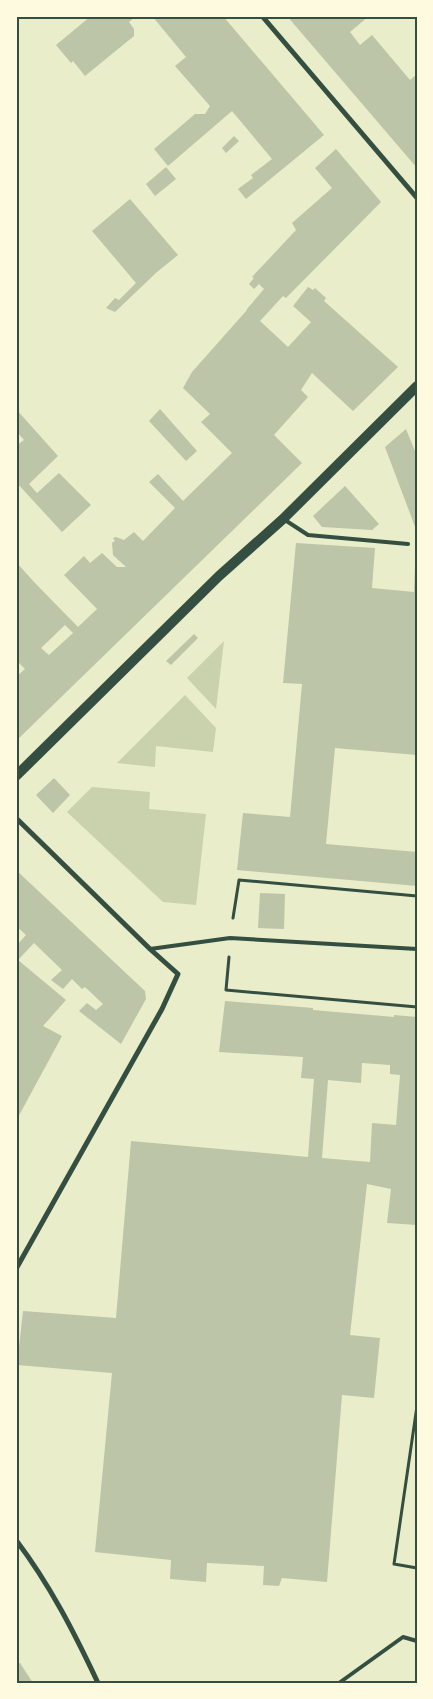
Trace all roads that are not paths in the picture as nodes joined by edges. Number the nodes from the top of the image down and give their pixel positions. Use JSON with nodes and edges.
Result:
{"nodes":[{"id":1,"x":262,"y":16,"type":"edge"},
{"id":2,"x":417,"y":198,"type":"edge"},
{"id":3,"x":417,"y":386,"type":"edge"},
{"id":4,"x":283,"y":519,"type":"junction"},
{"id":5,"x":408,"y":544,"type":"dead end"},
{"id":6,"x":16,"y":776,"type":"edge"},
{"id":7,"x":16,"y":818,"type":"edge"},
{"id":8,"x":150,"y":949,"type":"junction"},
{"id":9,"x":417,"y":949,"type":"edge"},
{"id":10,"x":16,"y":1269,"type":"edge"},
{"id":11,"x":16,"y":1540,"type":"edge"},
{"id":12,"x":417,"y":1641,"type":"edge"},
{"id":13,"x":98,"y":1683,"type":"edge"},
{"id":14,"x":339,"y":1683,"type":"edge"}],
"edges":[{"from":1,"to":2,"type":"street"},
{"from":3,"to":4,"type":"main road"},
{"from":4,"to":5,"type":"lane"},
{"from":4,"to":6,"type":"main road"},
{"from":7,"to":8,"type":"street"},
{"from":8,"to":9,"type":"lane"},
{"from":8,"to":10,"type":"street"},
{"from":11,"to":13,"type":"street"},
{"from":12,"to":14,"type":"lane"}]}
